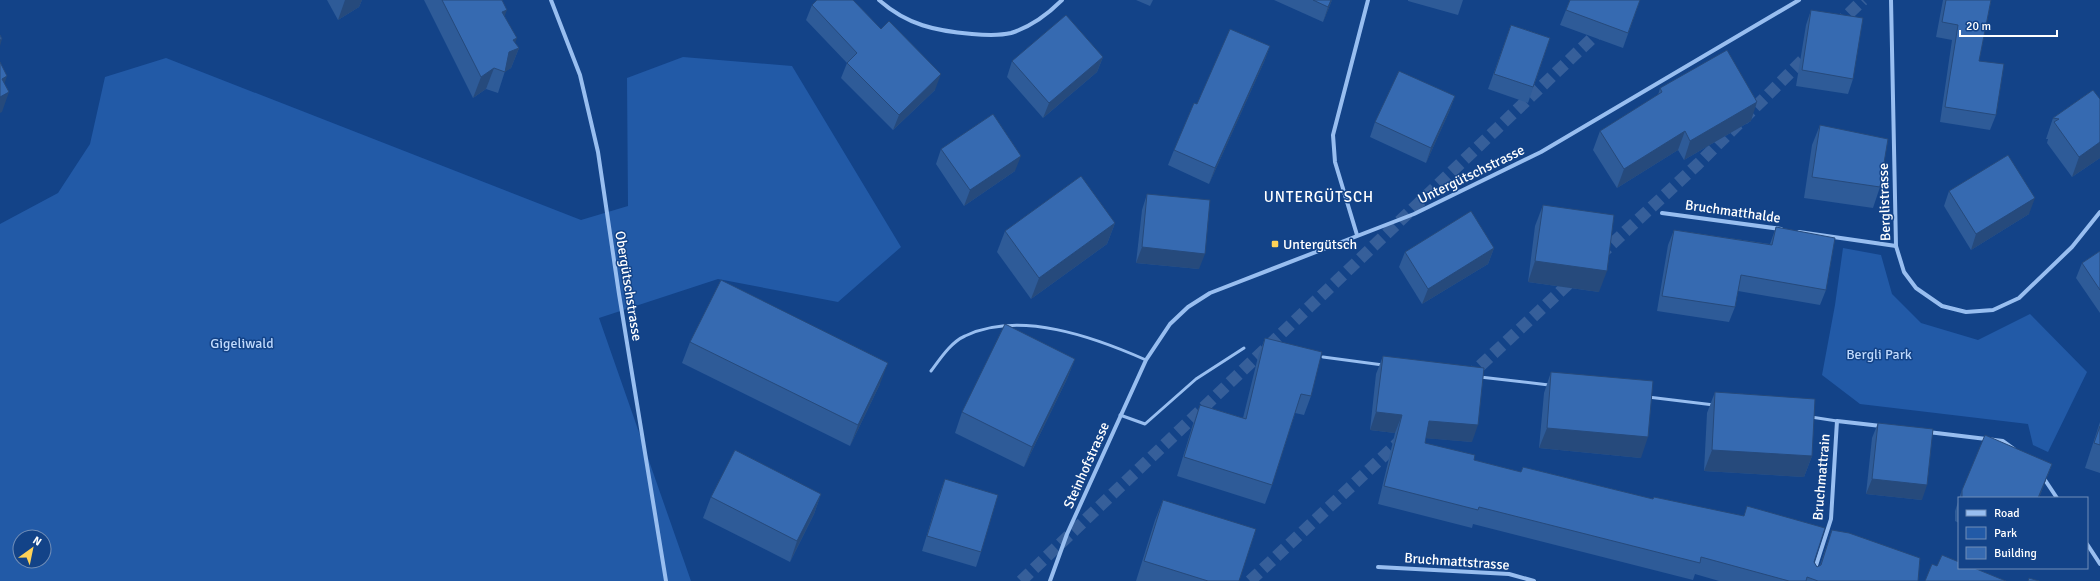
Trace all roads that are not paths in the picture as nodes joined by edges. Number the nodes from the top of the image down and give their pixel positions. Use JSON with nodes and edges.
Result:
{"nodes":[{"id":1,"x":551,"y":0,"type":"edge"},
{"id":2,"x":880,"y":0,"type":"edge"},
{"id":3,"x":1062,"y":0,"type":"edge"},
{"id":4,"x":1368,"y":0,"type":"edge"},
{"id":5,"x":1799,"y":0,"type":"edge"},
{"id":6,"x":1891,"y":0,"type":"edge"},
{"id":7,"x":1662,"y":212,"type":"dead end"},
{"id":8,"x":2100,"y":212,"type":"edge"},
{"id":9,"x":1787,"y":230,"type":"edge"},
{"id":10,"x":1795,"y":231,"type":"edge"},
{"id":11,"x":1357,"y":235,"type":"junction"},
{"id":12,"x":1896,"y":246,"type":"junction"},
{"id":13,"x":1244,"y":348,"type":"dead end"},
{"id":14,"x":1323,"y":357,"type":"dead end"},
{"id":15,"x":1146,"y":360,"type":"junction"},
{"id":16,"x":1386,"y":365,"type":"edge"},
{"id":17,"x":931,"y":371,"type":"dead end"},
{"id":18,"x":1473,"y":376,"type":"edge"},
{"id":19,"x":1552,"y":386,"type":"edge"},
{"id":20,"x":1639,"y":396,"type":"edge"},
{"id":21,"x":1718,"y":406,"type":"edge"},
{"id":22,"x":1120,"y":415,"type":"junction"},
{"id":23,"x":1805,"y":417,"type":"edge"},
{"id":24,"x":1837,"y":421,"type":"junction"},
{"id":25,"x":1884,"y":426,"type":"edge"},
{"id":26,"x":1924,"y":431,"type":"edge"},
{"id":27,"x":2020,"y":455,"type":"edge"},
{"id":28,"x":2042,"y":474,"type":"edge"},
{"id":29,"x":2056,"y":497,"type":"edge"},
{"id":30,"x":2088,"y":546,"type":"edge"},
{"id":31,"x":2100,"y":564,"type":"edge"},
{"id":32,"x":1378,"y":567,"type":"dead end"},
{"id":33,"x":666,"y":581,"type":"edge"},
{"id":34,"x":1050,"y":581,"type":"edge"},
{"id":35,"x":1534,"y":581,"type":"edge"},
{"id":36,"x":1811,"y":581,"type":"edge"}],
"edges":[{"from":1,"to":33,"type":"street","name":"Obergütschstrasse"},
{"from":2,"to":3,"type":"street"},
{"from":4,"to":11,"type":"street"},
{"from":5,"to":11,"type":"street","name":"Untergütschstrasse"},
{"from":6,"to":12,"type":"street","name":"Berglistrasse"},
{"from":7,"to":9,"type":"street","name":"Bruchmatthalde"},
{"from":8,"to":12,"type":"street","name":"Berglistrasse"},
{"from":10,"to":12,"type":"street","name":"Bruchmatthalde"},
{"from":11,"to":15,"type":"street","name":"Steinhofstrasse"},
{"from":13,"to":22,"type":"lane"},
{"from":14,"to":16,"type":"lane"},
{"from":15,"to":17,"type":"lane"},
{"from":15,"to":22,"type":"street","name":"Steinhofstrasse"},
{"from":18,"to":19,"type":"lane"},
{"from":20,"to":21,"type":"lane"},
{"from":22,"to":34,"type":"street","name":"Steinhofstrasse"},
{"from":23,"to":24,"type":"lane","name":"Bruchmattrain"},
{"from":24,"to":25,"type":"street","name":"Bruchmattrain"},
{"from":24,"to":36,"type":"street","name":"Bruchmattrain"},
{"from":26,"to":27,"type":"street"},
{"from":28,"to":29,"type":"street"},
{"from":30,"to":31,"type":"street"},
{"from":32,"to":35,"type":"street","name":"Bruchmattstrasse"}]}
